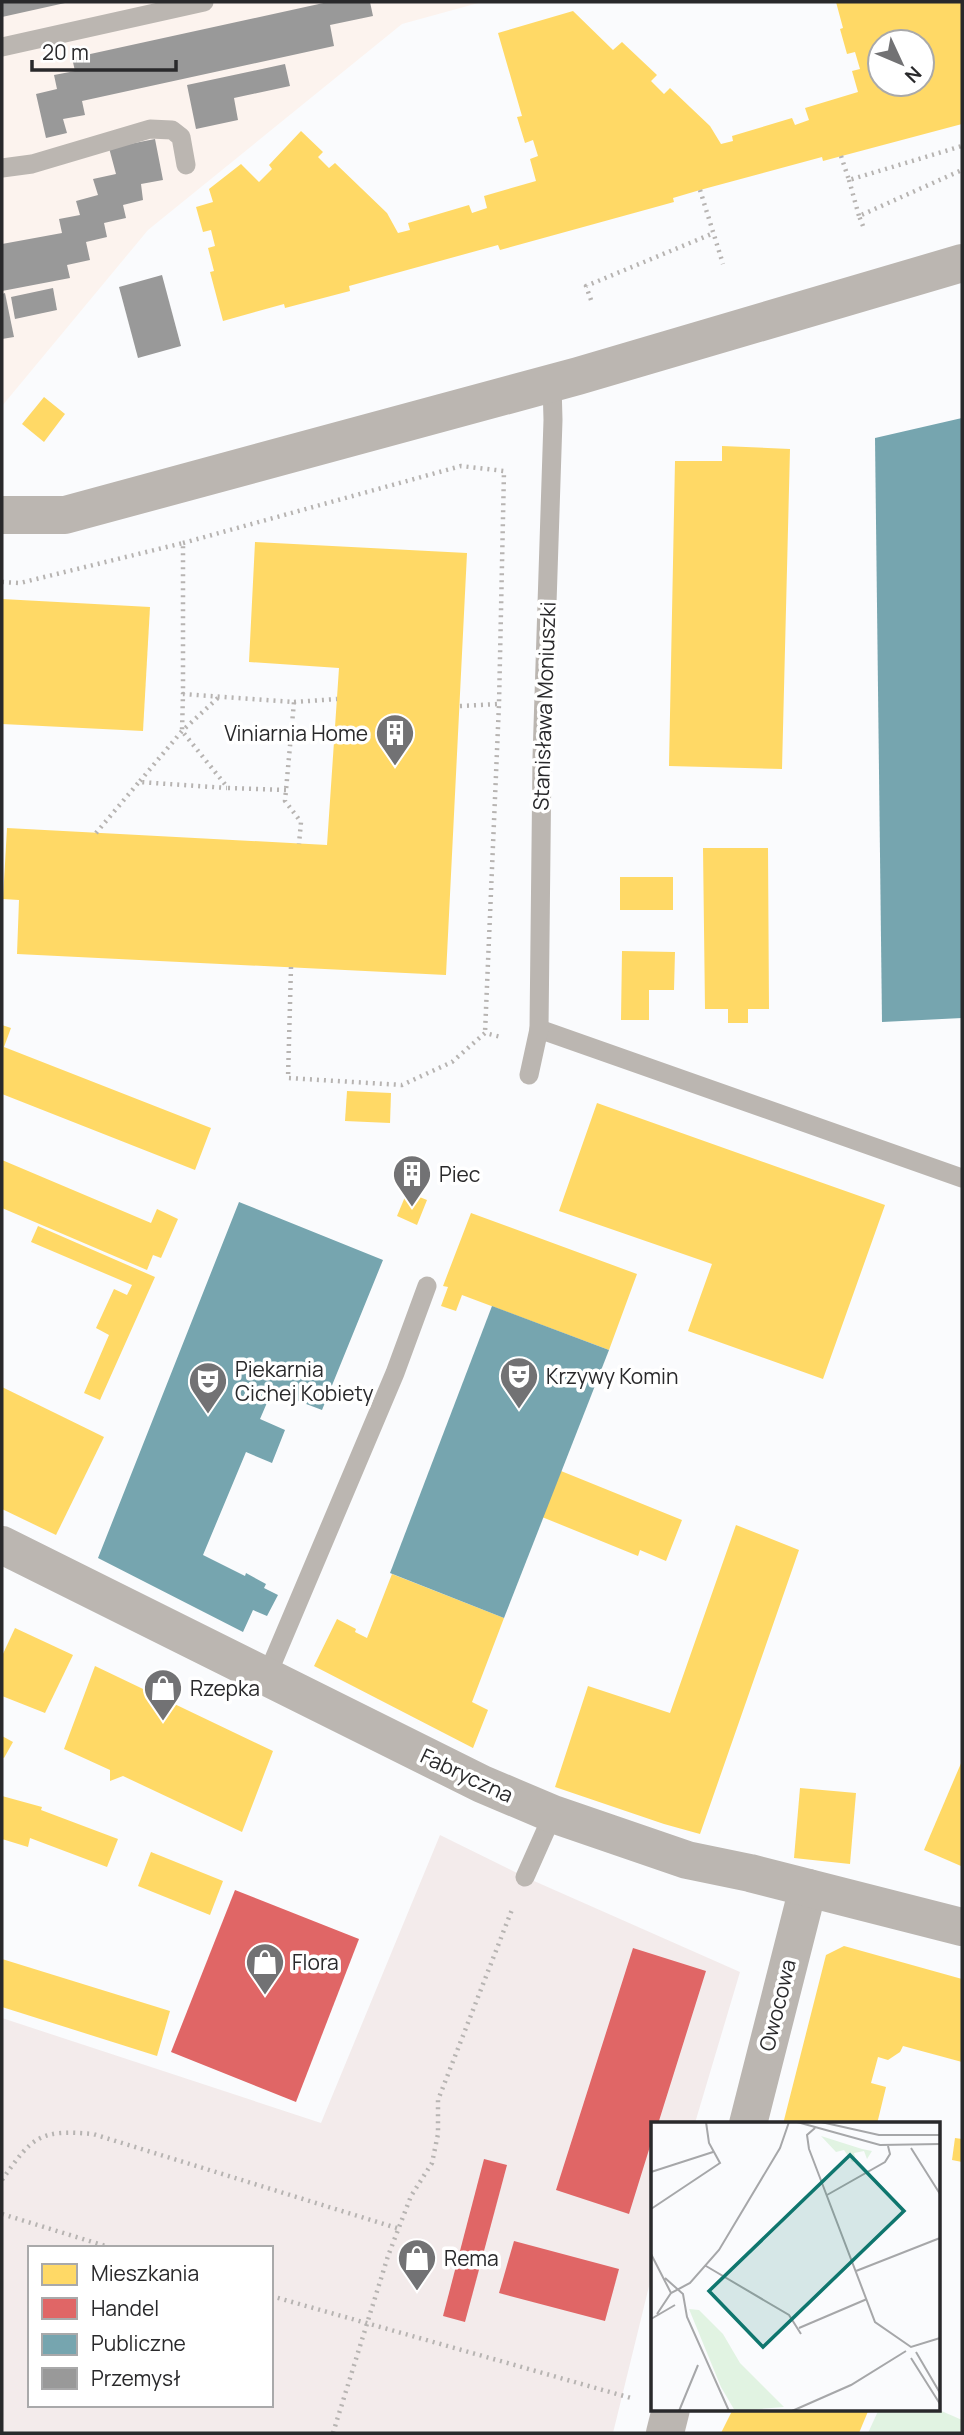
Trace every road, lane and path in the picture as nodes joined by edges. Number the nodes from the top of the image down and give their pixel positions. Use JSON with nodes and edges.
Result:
{"nodes":[{"id":1,"x":204,"y":2,"type":"edge"},
{"id":2,"x":2,"y":47,"type":"edge"},
{"id":3,"x":962,"y":146,"type":"edge"},
{"id":4,"x":841,"y":156,"type":"dead end"},
{"id":5,"x":186,"y":165,"type":"dead end"},
{"id":6,"x":2,"y":169,"type":"edge"},
{"id":7,"x":962,"y":170,"type":"edge"},
{"id":8,"x":849,"y":180,"type":"junction"},
{"id":9,"x":700,"y":190,"type":"dead end"},
{"id":10,"x":859,"y":216,"type":"junction"},
{"id":11,"x":863,"y":226,"type":"dead end"},
{"id":12,"x":714,"y":233,"type":"junction"},
{"id":13,"x":723,"y":264,"type":"dead end"},
{"id":14,"x":962,"y":264,"type":"edge"},
{"id":15,"x":591,"y":300,"type":"dead end"},
{"id":16,"x":552,"y":384,"type":"junction"},
{"id":17,"x":2,"y":515,"type":"edge"},
{"id":18,"x":183,"y":543,"type":"junction"},
{"id":19,"x":2,"y":582,"type":"edge"},
{"id":20,"x":183,"y":694,"type":"junction"},
{"id":21,"x":219,"y":696,"type":"junction"},
{"id":22,"x":337,"y":699,"type":"dead end"},
{"id":23,"x":294,"y":702,"type":"junction"},
{"id":24,"x":499,"y":704,"type":"junction"},
{"id":25,"x":460,"y":706,"type":"dead end"},
{"id":26,"x":182,"y":731,"type":"junction"},
{"id":27,"x":139,"y":782,"type":"junction"},
{"id":28,"x":228,"y":788,"type":"junction"},
{"id":29,"x":286,"y":790,"type":"junction"},
{"id":30,"x":96,"y":833,"type":"dead end"},
{"id":31,"x":299,"y":844,"type":"dead end"},
{"id":32,"x":539,"y":1029,"type":"junction"},
{"id":33,"x":485,"y":1033,"type":"dead end"},
{"id":34,"x":529,"y":1075,"type":"dead end"},
{"id":35,"x":962,"y":1178,"type":"edge"},
{"id":36,"x":427,"y":1286,"type":"dead end"},
{"id":37,"x":2,"y":1545,"type":"edge"},
{"id":38,"x":266,"y":1678,"type":"junction"},
{"id":39,"x":553,"y":1814,"type":"junction"},
{"id":40,"x":525,"y":1877,"type":"joint"},
{"id":41,"x":808,"y":1888,"type":"junction"},
{"id":42,"x":962,"y":1927,"type":"edge"},
{"id":43,"x":748,"y":2122,"type":"edge"},
{"id":44,"x":2,"y":2180,"type":"edge"},
{"id":45,"x":2,"y":2214,"type":"edge"},
{"id":46,"x":400,"y":2229,"type":"junction"},
{"id":47,"x":106,"y":2246,"type":"edge"},
{"id":48,"x":273,"y":2297,"type":"edge"},
{"id":49,"x":367,"y":2325,"type":"junction"},
{"id":50,"x":651,"y":2404,"type":"edge"},
{"id":51,"x":657,"y":2410,"type":"edge"},
{"id":52,"x":333,"y":2433,"type":"edge"},
{"id":53,"x":665,"y":2433,"type":"edge"}],
"edges":[{"from":1,"to":2,"type":"lane"},
{"from":3,"to":8,"type":"path"},
{"from":4,"to":8,"type":"path"},
{"from":5,"to":6,"type":"lane"},
{"from":7,"to":10,"type":"path"},
{"from":8,"to":10,"type":"path"},
{"from":9,"to":12,"type":"path"},
{"from":10,"to":11,"type":"path"},
{"from":12,"to":13,"type":"path"},
{"from":12,"to":15,"type":"path"},
{"from":14,"to":16,"type":"street"},
{"from":16,"to":17,"type":"street"},
{"from":16,"to":32,"type":"lane","name":"Stanisława Moniuszki"},
{"from":18,"to":19,"type":"path"},
{"from":18,"to":20,"type":"path"},
{"from":18,"to":24,"type":"path"},
{"from":20,"to":21,"type":"path"},
{"from":20,"to":26,"type":"path"},
{"from":21,"to":23,"type":"path"},
{"from":21,"to":26,"type":"path"},
{"from":22,"to":23,"type":"path"},
{"from":23,"to":29,"type":"path"},
{"from":24,"to":25,"type":"path"},
{"from":24,"to":33,"type":"path"},
{"from":26,"to":27,"type":"path"},
{"from":26,"to":28,"type":"path"},
{"from":27,"to":28,"type":"path"},
{"from":27,"to":30,"type":"path"},
{"from":28,"to":29,"type":"path"},
{"from":29,"to":31,"type":"path"},
{"from":32,"to":34,"type":"lane","name":"Stanisława Moniuszki"},
{"from":32,"to":35,"type":"lane"},
{"from":36,"to":38,"type":"lane"},
{"from":37,"to":38,"type":"street","name":"Fabryczna"},
{"from":38,"to":39,"type":"street","name":"Fabryczna"},
{"from":39,"to":40,"type":"lane"},
{"from":39,"to":41,"type":"street","name":"Fabryczna"},
{"from":40,"to":46,"type":"path"},
{"from":41,"to":42,"type":"street","name":"Fabryczna"},
{"from":41,"to":43,"type":"street","name":"Owocowa"},
{"from":44,"to":46,"type":"path"},
{"from":45,"to":47,"type":"path"},
{"from":46,"to":49,"type":"path"},
{"from":48,"to":49,"type":"path"},
{"from":49,"to":50,"type":"path"},
{"from":49,"to":52,"type":"path"},
{"from":51,"to":53,"type":"street"}]}
